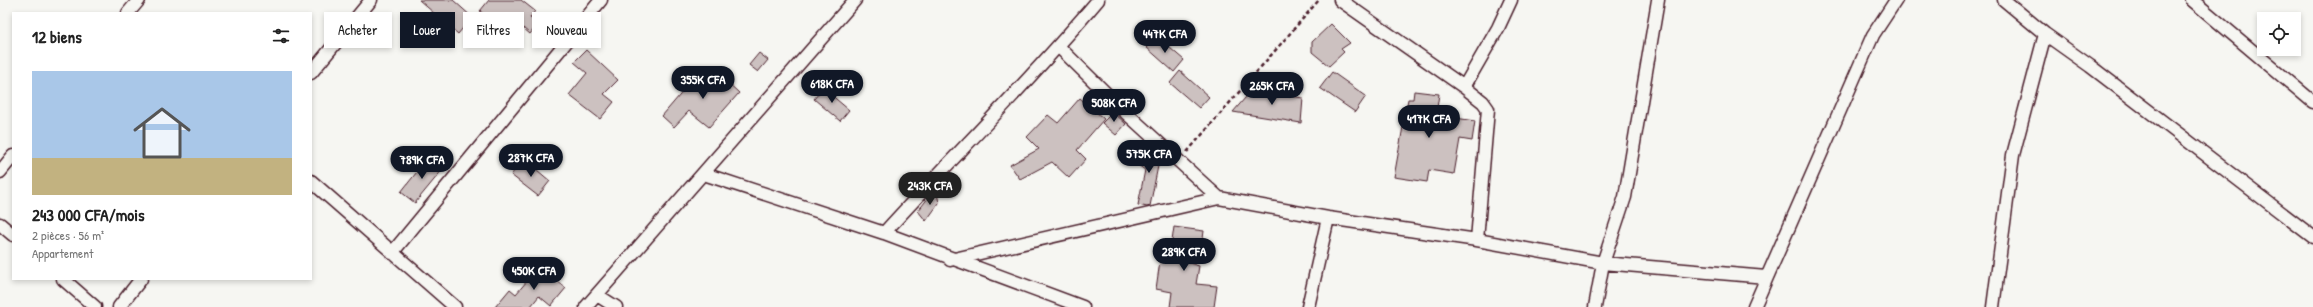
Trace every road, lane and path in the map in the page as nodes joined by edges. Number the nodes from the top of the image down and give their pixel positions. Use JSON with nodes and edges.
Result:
{"nodes":[{"id":1,"x":139,"y":0,"type":"edge"},
{"id":2,"x":370,"y":0,"type":"edge"},
{"id":3,"x":601,"y":0,"type":"edge"},
{"id":4,"x":855,"y":0,"type":"edge"},
{"id":5,"x":1098,"y":0,"type":"edge"},
{"id":6,"x":1319,"y":0,"type":"edge"},
{"id":7,"x":1340,"y":0,"type":"edge"},
{"id":8,"x":1511,"y":0,"type":"edge"},
{"id":9,"x":1896,"y":0,"type":"edge"},
{"id":10,"x":2004,"y":0,"type":"edge"},
{"id":11,"x":2192,"y":0,"type":"edge"},
{"id":12,"x":1656,"y":1,"type":"edge"},
{"id":13,"x":129,"y":12,"type":"edge"},
{"id":14,"x":2045,"y":34,"type":"junction"},
{"id":15,"x":1059,"y":46,"type":"junction"},
{"id":16,"x":312,"y":72,"type":"edge"},
{"id":17,"x":1464,"y":87,"type":"junction"},
{"id":18,"x":2312,"y":99,"type":"edge"},
{"id":19,"x":12,"y":157,"type":"edge"},
{"id":20,"x":1180,"y":160,"type":"junction"},
{"id":21,"x":0,"y":172,"type":"edge"},
{"id":22,"x":704,"y":174,"type":"junction"},
{"id":23,"x":312,"y":182,"type":"edge"},
{"id":24,"x":1219,"y":198,"type":"junction"},
{"id":25,"x":1328,"y":218,"type":"junction"},
{"id":26,"x":0,"y":224,"type":"edge"},
{"id":27,"x":12,"y":234,"type":"edge"},
{"id":28,"x":884,"y":234,"type":"junction"},
{"id":29,"x":2313,"y":237,"type":"edge"},
{"id":30,"x":1477,"y":240,"type":"junction"},
{"id":31,"x":392,"y":254,"type":"junction"},
{"id":32,"x":950,"y":260,"type":"junction"},
{"id":33,"x":1603,"y":263,"type":"junction"},
{"id":34,"x":1766,"y":277,"type":"junction"},
{"id":35,"x":64,"y":280,"type":"edge"},
{"id":36,"x":140,"y":280,"type":"edge"},
{"id":37,"x":597,"y":295,"type":"junction"},
{"id":38,"x":94,"y":307,"type":"edge"},
{"id":39,"x":119,"y":307,"type":"edge"},
{"id":40,"x":455,"y":307,"type":"edge"},
{"id":41,"x":586,"y":307,"type":"edge"},
{"id":42,"x":616,"y":307,"type":"edge"},
{"id":43,"x":1083,"y":307,"type":"edge"},
{"id":44,"x":1308,"y":307,"type":"edge"},
{"id":45,"x":1595,"y":307,"type":"edge"},
{"id":46,"x":1754,"y":307,"type":"edge"},
{"id":47,"x":1993,"y":307,"type":"edge"}],
"edges":[{"from":1,"to":13,"type":"street"},
{"from":2,"to":16,"type":"street"},
{"from":3,"to":31,"type":"street"},
{"from":4,"to":22,"type":"street"},
{"from":5,"to":15,"type":"street"},
{"from":6,"to":20,"type":"path"},
{"from":7,"to":17,"type":"street"},
{"from":8,"to":17,"type":"street"},
{"from":9,"to":34,"type":"street"},
{"from":10,"to":14,"type":"street"},
{"from":11,"to":18,"type":"street"},
{"from":12,"to":33,"type":"street"},
{"from":14,"to":29,"type":"street"},
{"from":14,"to":47,"type":"street"},
{"from":15,"to":20,"type":"street"},
{"from":15,"to":28,"type":"street"},
{"from":17,"to":30,"type":"street"},
{"from":19,"to":21,"type":"street"},
{"from":20,"to":24,"type":"street"},
{"from":22,"to":28,"type":"street"},
{"from":22,"to":37,"type":"street"},
{"from":23,"to":31,"type":"street"},
{"from":24,"to":25,"type":"street"},
{"from":24,"to":32,"type":"street"},
{"from":25,"to":30,"type":"street"},
{"from":25,"to":44,"type":"street"},
{"from":26,"to":27,"type":"street"},
{"from":28,"to":32,"type":"street"},
{"from":30,"to":33,"type":"street"},
{"from":31,"to":40,"type":"street"},
{"from":32,"to":43,"type":"street"},
{"from":33,"to":34,"type":"street"},
{"from":33,"to":45,"type":"street"},
{"from":34,"to":46,"type":"street"},
{"from":35,"to":38,"type":"street"},
{"from":36,"to":39,"type":"street"},
{"from":37,"to":41,"type":"street"},
{"from":37,"to":42,"type":"street"}]}
